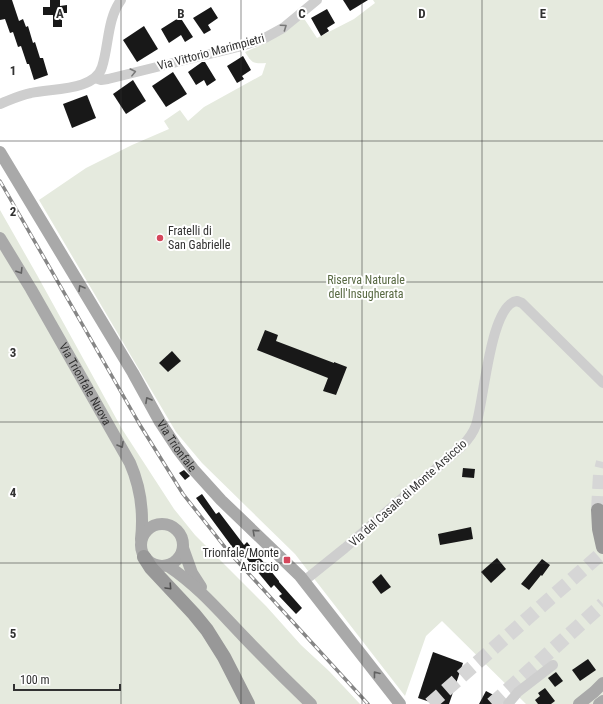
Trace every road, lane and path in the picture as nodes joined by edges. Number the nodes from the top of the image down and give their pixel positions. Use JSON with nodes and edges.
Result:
{"nodes":[{"id":1,"x":121,"y":0,"type":"edge"},
{"id":2,"x":317,"y":0,"type":"edge"},
{"id":3,"x":95,"y":78,"type":"junction"},
{"id":4,"x":0,"y":104,"type":"edge"},
{"id":5,"x":0,"y":152,"type":"edge"},
{"id":6,"x":0,"y":238,"type":"edge"},
{"id":7,"x":603,"y":383,"type":"edge"},
{"id":8,"x":598,"y":510,"type":"tunnel mouth"},
{"id":9,"x":141,"y":538,"type":"junction"},
{"id":10,"x":603,"y":545,"type":"edge"},
{"id":11,"x":183,"y":548,"type":"junction"},
{"id":12,"x":144,"y":557,"type":"junction"},
{"id":13,"x":168,"y":566,"type":"junction"},
{"id":14,"x":304,"y":580,"type":"junction"},
{"id":15,"x":207,"y":596,"type":"junction"},
{"id":16,"x":553,"y":666,"type":"dead end"},
{"id":17,"x":603,"y":683,"type":"edge"},
{"id":18,"x":603,"y":701,"type":"edge"},
{"id":19,"x":248,"y":704,"type":"edge"},
{"id":20,"x":311,"y":704,"type":"edge"},
{"id":21,"x":400,"y":704,"type":"edge"},
{"id":22,"x":508,"y":704,"type":"edge"},
{"id":23,"x":579,"y":704,"type":"edge"},
{"id":24,"x":599,"y":704,"type":"edge"}],
"edges":[{"from":1,"to":3,"type":"street"},
{"from":3,"to":2,"type":"street","name":"Via Vittorio Marimpietri","one_way":true},
{"from":3,"to":4,"type":"street"},
{"from":14,"to":5,"type":"main road","name":"Via Trionfale","one_way":true},
{"from":6,"to":9,"type":"main road","name":"Via Trionfale Nuova","one_way":true},
{"from":7,"to":14,"type":"street","name":"Via del Casale di Monte Arsiccio"},
{"from":8,"to":10,"type":"highway"},
{"from":9,"to":11,"type":"main road"},
{"from":9,"to":12,"type":"main road"},
{"from":11,"to":13,"type":"main road"},
{"from":11,"to":15,"type":"main road"},
{"from":12,"to":13,"type":"main road"},
{"from":12,"to":19,"type":"highway","one_way":true},
{"from":13,"to":15,"type":"main road"},
{"from":21,"to":14,"type":"main road","name":"Via Trionfale","one_way":true},
{"from":15,"to":20,"type":"main road"},
{"from":16,"to":22,"type":"street"},
{"from":17,"to":23,"type":"main road"},
{"from":18,"to":24,"type":"main road"}]}
